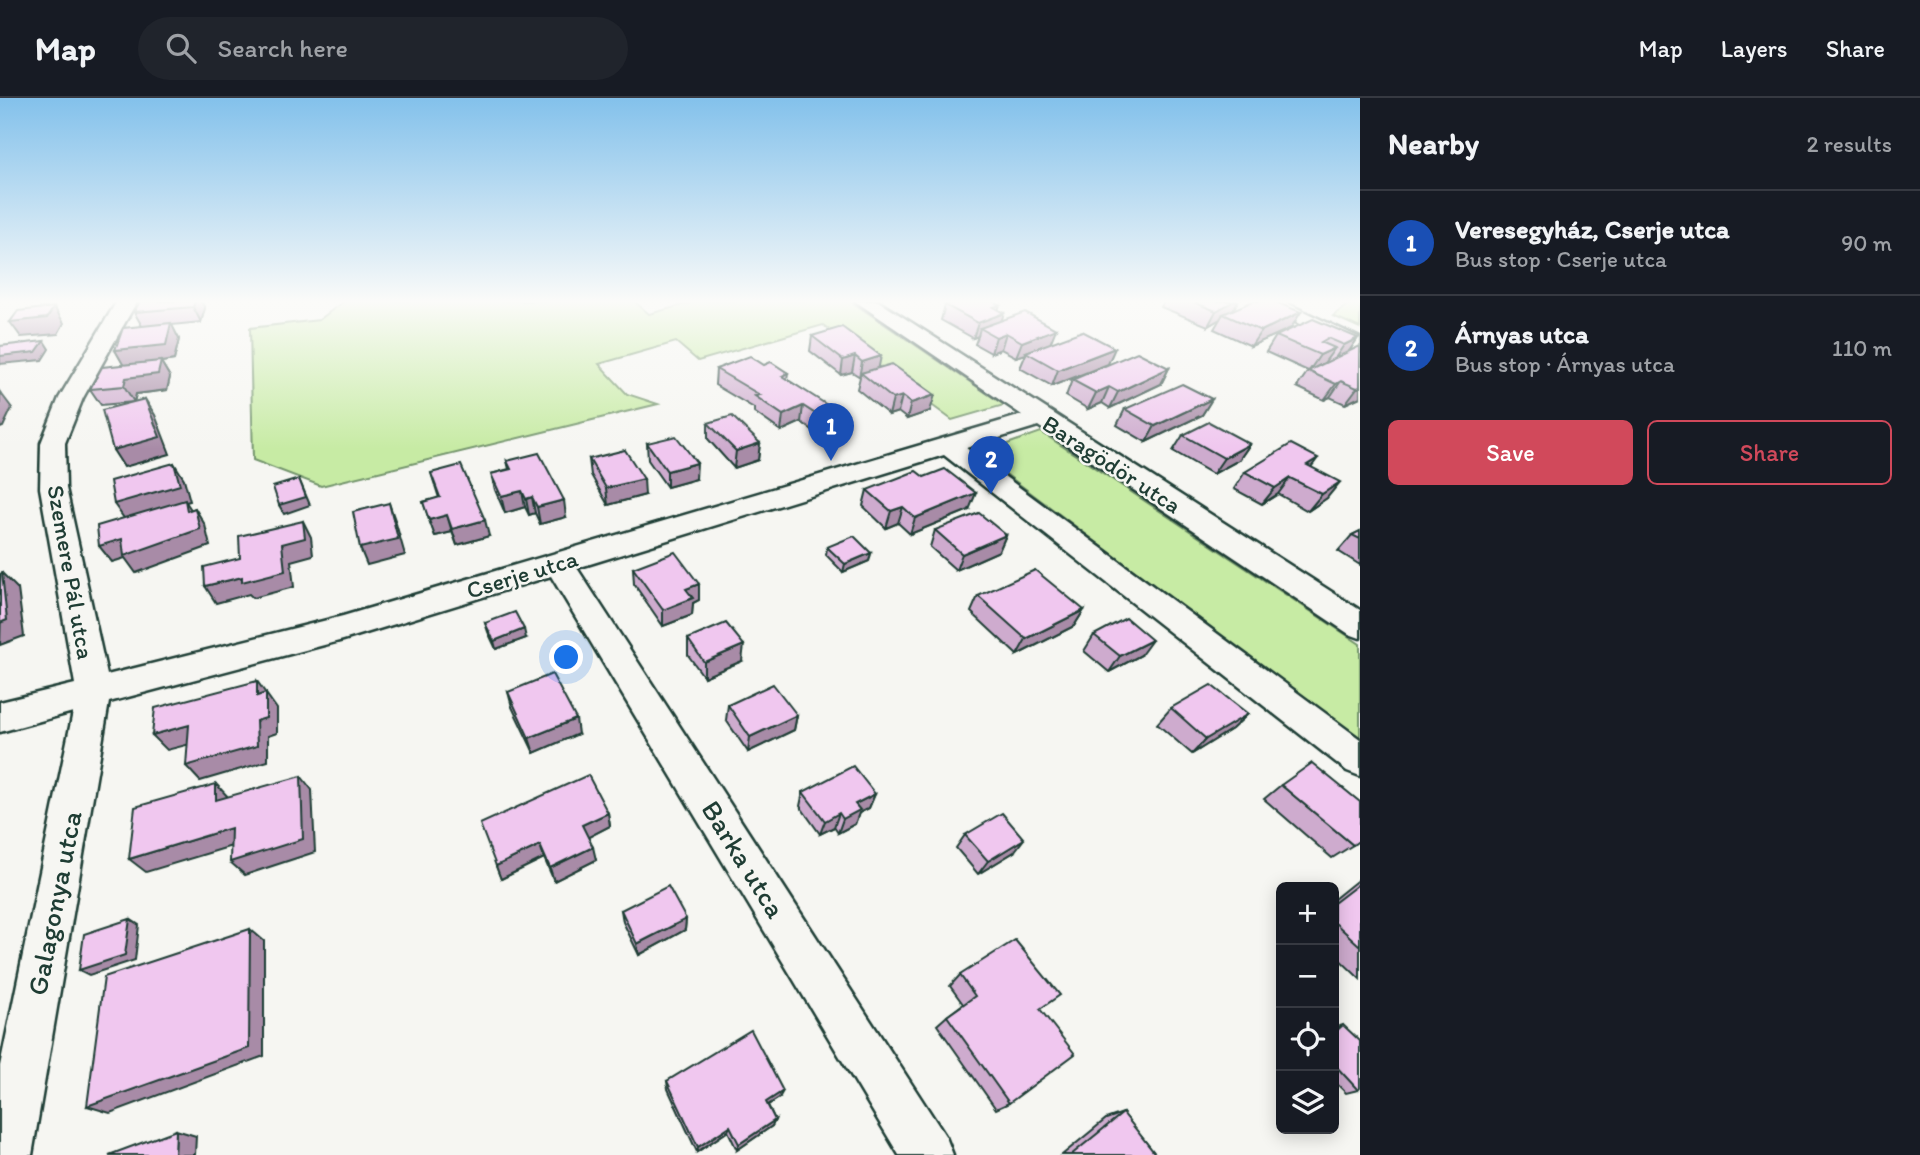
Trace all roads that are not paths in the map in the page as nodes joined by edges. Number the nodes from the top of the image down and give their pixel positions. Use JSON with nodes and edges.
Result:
{"nodes":[{"id":1,"x":99,"y":350,"type":"edge"},
{"id":2,"x":940,"y":350,"type":"edge"},
{"id":3,"x":1041,"y":417,"type":"junction"},
{"id":4,"x":948,"y":446,"type":"junction"},
{"id":5,"x":559,"y":564,"type":"junction"},
{"id":6,"x":1360,"y":626,"type":"edge"},
{"id":7,"x":94,"y":693,"type":"junction"},
{"id":8,"x":0,"y":718,"type":"edge"},
{"id":9,"x":1360,"y":760,"type":"edge"},
{"id":10,"x":7,"y":1155,"type":"edge"},
{"id":11,"x":928,"y":1155,"type":"edge"}],
"edges":[{"from":1,"to":7,"type":"street","name":"Szemere Pál utca"},
{"from":2,"to":3,"type":"street","name":"Baragödör utca"},
{"from":3,"to":4,"type":"street","name":"Cserje utca"},
{"from":3,"to":6,"type":"street","name":"Baragödör utca"},
{"from":4,"to":5,"type":"street","name":"Cserje utca"},
{"from":4,"to":9,"type":"street"},
{"from":5,"to":7,"type":"street","name":"Cserje utca"},
{"from":5,"to":11,"type":"street","name":"Barka utca"},
{"from":7,"to":8,"type":"street","name":"Cserje utca"},
{"from":7,"to":10,"type":"street","name":"Galagonya utca"}]}
